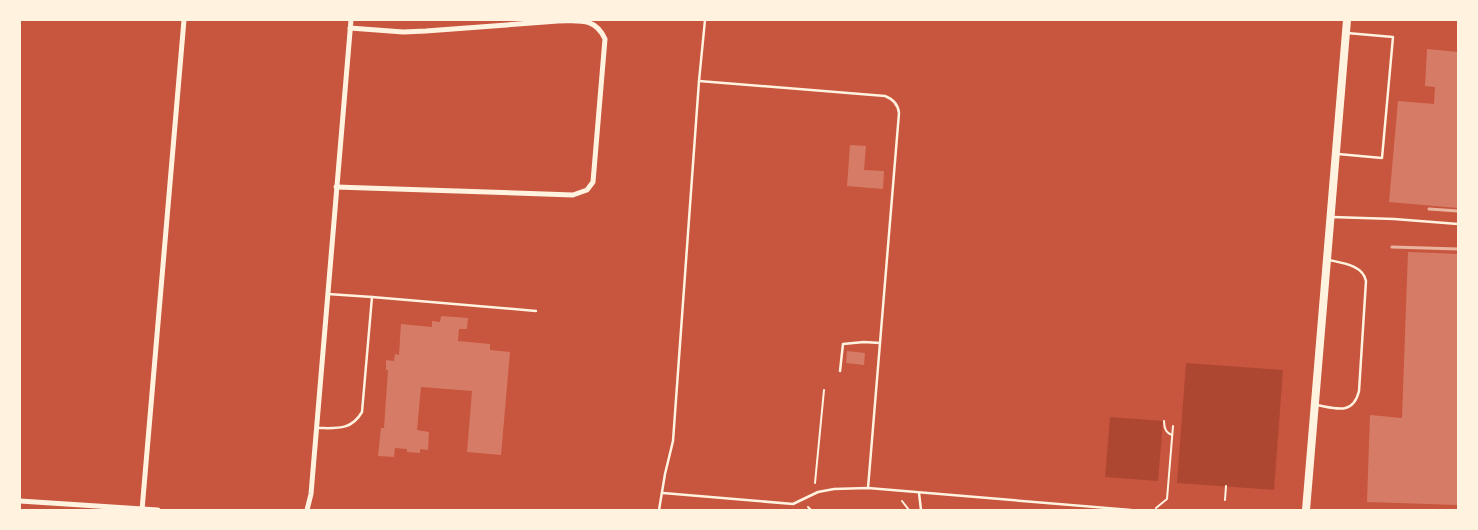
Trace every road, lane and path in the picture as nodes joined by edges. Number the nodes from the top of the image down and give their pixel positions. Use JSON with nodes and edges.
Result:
{"nodes":[{"id":1,"x":184,"y":20,"type":"edge"},
{"id":2,"x":351,"y":20,"type":"edge"},
{"id":3,"x":705,"y":20,"type":"edge"},
{"id":4,"x":1347,"y":20,"type":"edge"},
{"id":5,"x":350,"y":28,"type":"junction"},
{"id":6,"x":1346,"y":33,"type":"junction"},
{"id":7,"x":699,"y":81,"type":"junction"},
{"id":8,"x":1336,"y":154,"type":"junction"},
{"id":9,"x":336,"y":187,"type":"junction"},
{"id":10,"x":1331,"y":217,"type":"junction"},
{"id":11,"x":1458,"y":224,"type":"edge"},
{"id":12,"x":1327,"y":260,"type":"junction"},
{"id":13,"x":327,"y":294,"type":"junction"},
{"id":14,"x":372,"y":297,"type":"junction"},
{"id":15,"x":536,"y":311,"type":"dead end"},
{"id":16,"x":880,"y":343,"type":"junction"},
{"id":17,"x":840,"y":370,"type":"dead end"},
{"id":18,"x":824,"y":390,"type":"dead end"},
{"id":19,"x":1315,"y":405,"type":"junction"},
{"id":20,"x":1164,"y":421,"type":"dead end"},
{"id":21,"x":1173,"y":426,"type":"dead end"},
{"id":22,"x":317,"y":428,"type":"junction"},
{"id":23,"x":1172,"y":435,"type":"junction"},
{"id":24,"x":815,"y":483,"type":"dead end"},
{"id":25,"x":1226,"y":486,"type":"dead end"},
{"id":26,"x":868,"y":488,"type":"junction"},
{"id":27,"x":663,"y":493,"type":"junction"},
{"id":28,"x":919,"y":493,"type":"junction"},
{"id":29,"x":1225,"y":500,"type":"dead end"},
{"id":30,"x":902,"y":501,"type":"dead end"},
{"id":31,"x":20,"y":502,"type":"edge"},
{"id":32,"x":808,"y":507,"type":"dead end"},
{"id":33,"x":1156,"y":508,"type":"dead end"},
{"id":34,"x":142,"y":510,"type":"edge"},
{"id":35,"x":158,"y":510,"type":"edge"},
{"id":36,"x":308,"y":510,"type":"edge"},
{"id":37,"x":659,"y":510,"type":"edge"},
{"id":38,"x":811,"y":510,"type":"edge"},
{"id":39,"x":909,"y":510,"type":"edge"},
{"id":40,"x":921,"y":510,"type":"edge"},
{"id":41,"x":1126,"y":510,"type":"edge"},
{"id":42,"x":1131,"y":510,"type":"edge"},
{"id":43,"x":1306,"y":510,"type":"edge"}],
"edges":[{"from":1,"to":34,"type":"street"},
{"from":2,"to":5,"type":"street"},
{"from":3,"to":7,"type":"lane"},
{"from":4,"to":6,"type":"main road"},
{"from":5,"to":9,"type":"street"},
{"from":5,"to":9,"type":"street"},
{"from":6,"to":8,"type":"main road"},
{"from":6,"to":8,"type":"lane"},
{"from":7,"to":16,"type":"lane"},
{"from":7,"to":27,"type":"lane"},
{"from":8,"to":10,"type":"main road"},
{"from":9,"to":13,"type":"street"},
{"from":10,"to":11,"type":"lane"},
{"from":10,"to":12,"type":"main road"},
{"from":12,"to":19,"type":"main road"},
{"from":12,"to":19,"type":"lane"},
{"from":13,"to":14,"type":"lane"},
{"from":13,"to":22,"type":"street"},
{"from":14,"to":15,"type":"lane"},
{"from":14,"to":22,"type":"lane"},
{"from":16,"to":17,"type":"lane"},
{"from":16,"to":26,"type":"lane"},
{"from":18,"to":24,"type":"path"},
{"from":19,"to":43,"type":"main road"},
{"from":20,"to":23,"type":"path"},
{"from":21,"to":23,"type":"path"},
{"from":22,"to":36,"type":"street"},
{"from":23,"to":33,"type":"path"},
{"from":25,"to":29,"type":"path"},
{"from":26,"to":27,"type":"lane"},
{"from":26,"to":28,"type":"lane"},
{"from":27,"to":37,"type":"lane"},
{"from":28,"to":40,"type":"lane"},
{"from":28,"to":41,"type":"lane"},
{"from":30,"to":39,"type":"path"},
{"from":31,"to":34,"type":"street"},
{"from":32,"to":38,"type":"path"},
{"from":34,"to":35,"type":"street"},
{"from":41,"to":42,"type":"lane"}]}
